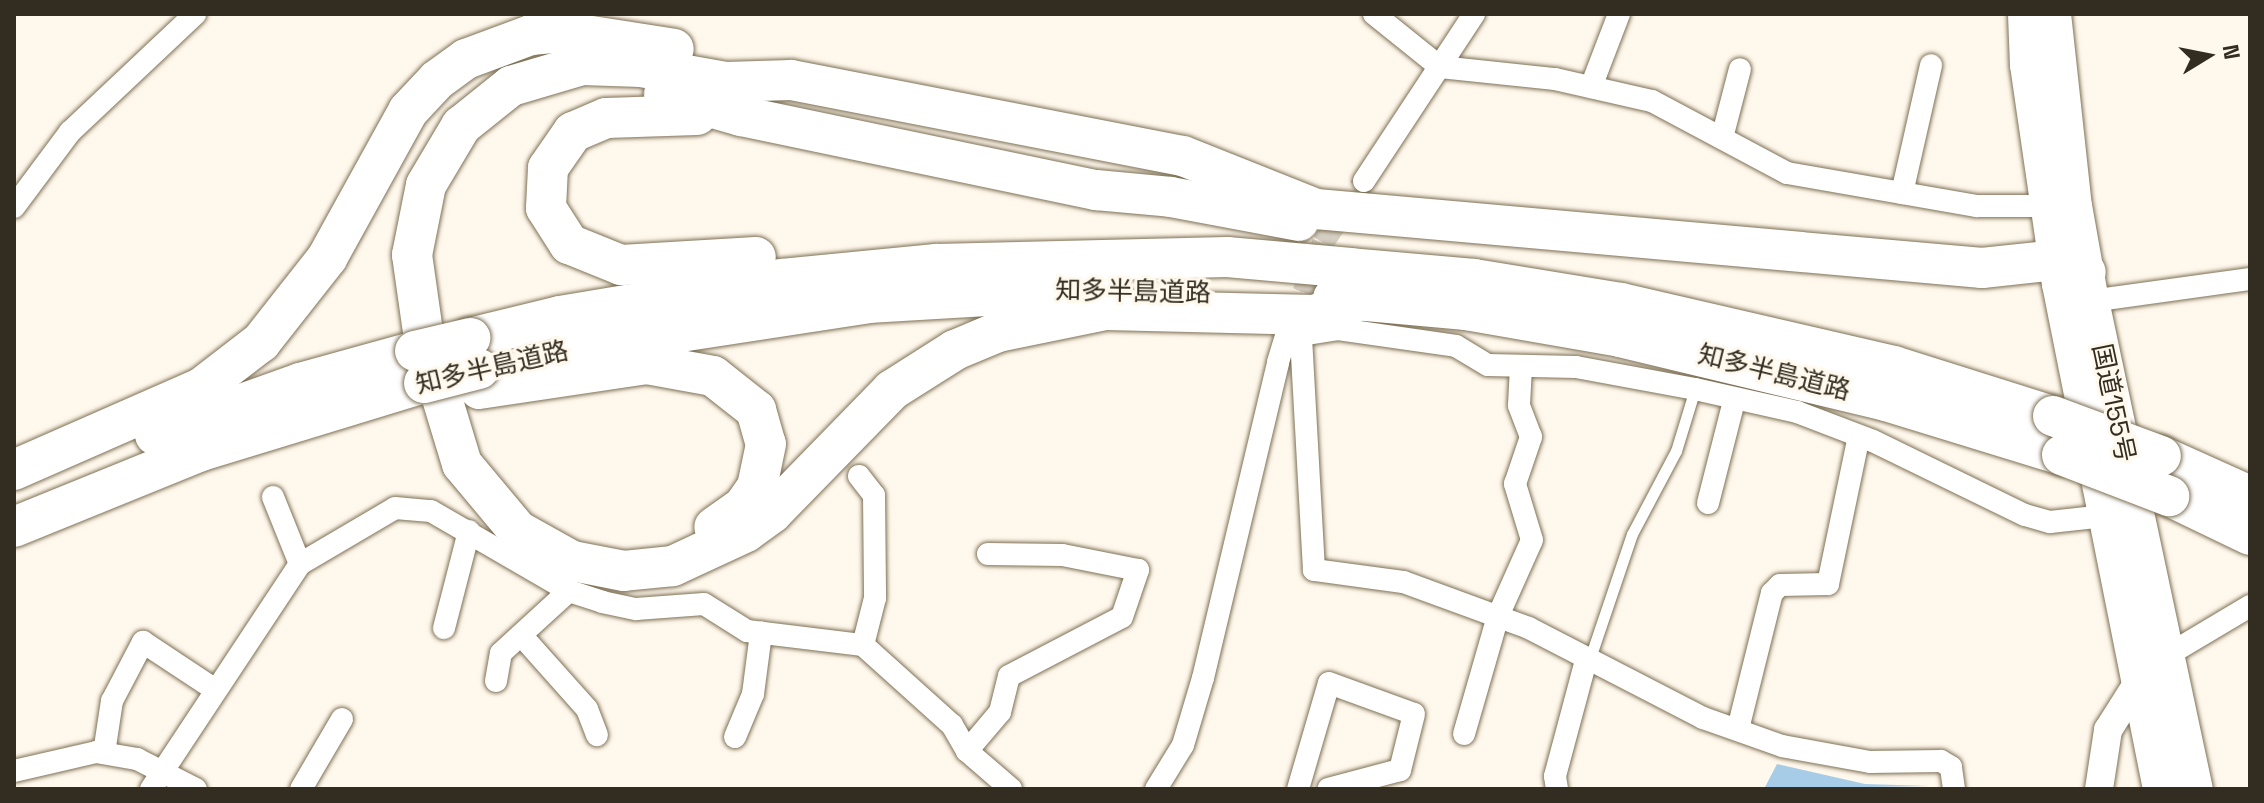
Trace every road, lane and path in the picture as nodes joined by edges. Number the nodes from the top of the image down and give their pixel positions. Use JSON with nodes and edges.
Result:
{"nodes":[{"id":1,"x":195,"y":14,"type":"edge"},
{"id":2,"x":1374,"y":14,"type":"edge"},
{"id":3,"x":1474,"y":14,"type":"edge"},
{"id":4,"x":1619,"y":14,"type":"edge"},
{"id":5,"x":2026,"y":14,"type":"edge"},
{"id":6,"x":2053,"y":14,"type":"edge"},
{"id":7,"x":1931,"y":65,"type":"dead end"},
{"id":8,"x":1440,"y":67,"type":"junction"},
{"id":9,"x":1740,"y":69,"type":"dead end"},
{"id":10,"x":791,"y":80,"type":"junction"},
{"id":11,"x":1591,"y":87,"type":"junction"},
{"id":12,"x":741,"y":116,"type":"junction"},
{"id":13,"x":1722,"y":138,"type":"junction"},
{"id":14,"x":1364,"y":181,"type":"tunnel mouth"},
{"id":15,"x":1902,"y":193,"type":"junction"},
{"id":16,"x":2048,"y":206,"type":"junction"},
{"id":17,"x":14,"y":207,"type":"edge"},
{"id":18,"x":1279,"y":260,"type":"junction"},
{"id":19,"x":2073,"y":279,"type":"junction"},
{"id":20,"x":2250,"y":279,"type":"edge"},
{"id":21,"x":1361,"y":300,"type":"junction"},
{"id":22,"x":1301,"y":335,"type":"junction"},
{"id":23,"x":476,"y":365,"type":"junction"},
{"id":24,"x":1521,"y":367,"type":"junction"},
{"id":25,"x":423,"y":379,"type":"junction"},
{"id":26,"x":1695,"y":389,"type":"junction"},
{"id":27,"x":1734,"y":401,"type":"junction"},
{"id":28,"x":1859,"y":436,"type":"junction"},
{"id":29,"x":14,"y":470,"type":"edge"},
{"id":30,"x":859,"y":476,"type":"dead end"},
{"id":31,"x":14,"y":491,"type":"edge"},
{"id":32,"x":2250,"y":496,"type":"edge"},
{"id":33,"x":273,"y":497,"type":"dead end"},
{"id":34,"x":1708,"y":503,"type":"dead end"},
{"id":35,"x":2105,"y":516,"type":"junction"},
{"id":36,"x":14,"y":527,"type":"edge"},
{"id":37,"x":469,"y":531,"type":"junction"},
{"id":38,"x":2250,"y":535,"type":"edge"},
{"id":39,"x":988,"y":554,"type":"dead end"},
{"id":40,"x":300,"y":564,"type":"junction"},
{"id":41,"x":569,"y":591,"type":"junction"},
{"id":42,"x":2250,"y":606,"type":"edge"},
{"id":43,"x":1498,"y":616,"type":"junction"},
{"id":44,"x":444,"y":628,"type":"dead end"},
{"id":45,"x":761,"y":633,"type":"junction"},
{"id":46,"x":521,"y":635,"type":"junction"},
{"id":47,"x":863,"y":645,"type":"junction"},
{"id":48,"x":1587,"y":660,"type":"junction"},
{"id":49,"x":2153,"y":665,"type":"junction"},
{"id":50,"x":496,"y":681,"type":"dead end"},
{"id":51,"x":214,"y":689,"type":"junction"},
{"id":52,"x":342,"y":719,"type":"dead end"},
{"id":53,"x":1738,"y":729,"type":"junction"},
{"id":54,"x":1464,"y":734,"type":"dead end"},
{"id":55,"x":597,"y":735,"type":"dead end"},
{"id":56,"x":735,"y":737,"type":"dead end"},
{"id":57,"x":967,"y":751,"type":"junction"},
{"id":58,"x":104,"y":753,"type":"junction"},
{"id":59,"x":14,"y":771,"type":"edge"},
{"id":60,"x":158,"y":780,"type":"edge"},
{"id":61,"x":196,"y":789,"type":"edge"},
{"id":62,"x":301,"y":789,"type":"edge"},
{"id":63,"x":1011,"y":789,"type":"edge"},
{"id":64,"x":1156,"y":789,"type":"edge"},
{"id":65,"x":1298,"y":789,"type":"edge"},
{"id":66,"x":1328,"y":789,"type":"edge"},
{"id":67,"x":1557,"y":789,"type":"edge"},
{"id":68,"x":1954,"y":789,"type":"edge"},
{"id":69,"x":2099,"y":789,"type":"edge"},
{"id":70,"x":2161,"y":789,"type":"edge"},
{"id":71,"x":2195,"y":789,"type":"edge"}],
"edges":[{"from":1,"to":17,"type":"street"},
{"from":2,"to":8,"type":"street"},
{"from":3,"to":8,"type":"street"},
{"from":4,"to":11,"type":"street"},
{"from":5,"to":16,"type":"highway","name":"国道155号"},
{"from":6,"to":19,"type":"highway","name":"国道155号"},
{"from":7,"to":15,"type":"street"},
{"from":8,"to":11,"type":"street"},
{"from":8,"to":14,"type":"street"},
{"from":9,"to":13,"type":"street"},
{"from":10,"to":19,"type":"highway"},
{"from":10,"to":21,"type":"highway"},
{"from":10,"to":29,"type":"highway"},
{"from":11,"to":13,"type":"street"},
{"from":12,"to":18,"type":"highway"},
{"from":12,"to":19,"type":"highway"},
{"from":12,"to":23,"type":"highway"},
{"from":13,"to":15,"type":"street"},
{"from":15,"to":16,"type":"street"},
{"from":16,"to":19,"type":"highway","name":"国道155号"},
{"from":18,"to":23,"type":"highway","name":"知多半島道路"},
{"from":18,"to":32,"type":"highway","name":"知多半島道路","bridge":true},
{"from":19,"to":20,"type":"street"},
{"from":19,"to":35,"type":"highway","name":"国道155号"},
{"from":19,"to":49,"type":"highway","name":"国道155号"},
{"from":21,"to":23,"type":"highway","name":"知多半島道路"},
{"from":21,"to":38,"type":"highway","name":"知多半島道路","bridge":true},
{"from":22,"to":24,"type":"street"},
{"from":22,"to":43,"type":"street"},
{"from":22,"to":64,"type":"street"},
{"from":23,"to":25,"type":"highway","name":"知多半島道路","bridge":true},
{"from":23,"to":25,"type":"highway"},
{"from":24,"to":26,"type":"street"},
{"from":24,"to":43,"type":"street"},
{"from":25,"to":31,"type":"highway","name":"知多半島道路"},
{"from":25,"to":36,"type":"highway","name":"知多半島道路"},
{"from":26,"to":27,"type":"street"},
{"from":26,"to":48,"type":"lane"},
{"from":27,"to":28,"type":"street"},
{"from":27,"to":34,"type":"street"},
{"from":28,"to":35,"type":"street"},
{"from":28,"to":53,"type":"street"},
{"from":30,"to":47,"type":"street"},
{"from":33,"to":40,"type":"street"},
{"from":35,"to":49,"type":"highway","name":"国道155号"},
{"from":37,"to":40,"type":"street"},
{"from":37,"to":41,"type":"street"},
{"from":37,"to":44,"type":"street"},
{"from":39,"to":57,"type":"street"},
{"from":40,"to":51,"type":"street"},
{"from":41,"to":45,"type":"street"},
{"from":41,"to":46,"type":"street"},
{"from":42,"to":49,"type":"street"},
{"from":43,"to":48,"type":"street"},
{"from":43,"to":54,"type":"street"},
{"from":45,"to":47,"type":"street"},
{"from":45,"to":56,"type":"street"},
{"from":46,"to":50,"type":"street"},
{"from":46,"to":55,"type":"street"},
{"from":47,"to":57,"type":"street"},
{"from":48,"to":53,"type":"street"},
{"from":48,"to":67,"type":"street"},
{"from":49,"to":69,"type":"street"},
{"from":49,"to":70,"type":"highway","name":"国道155号"},
{"from":49,"to":71,"type":"highway","name":"国道155号"},
{"from":51,"to":58,"type":"street"},
{"from":51,"to":60,"type":"street"},
{"from":52,"to":62,"type":"street"},
{"from":53,"to":68,"type":"street"},
{"from":57,"to":63,"type":"street"},
{"from":58,"to":59,"type":"street"},
{"from":58,"to":60,"type":"street"},
{"from":60,"to":61,"type":"street"},
{"from":65,"to":66,"type":"street"}]}
